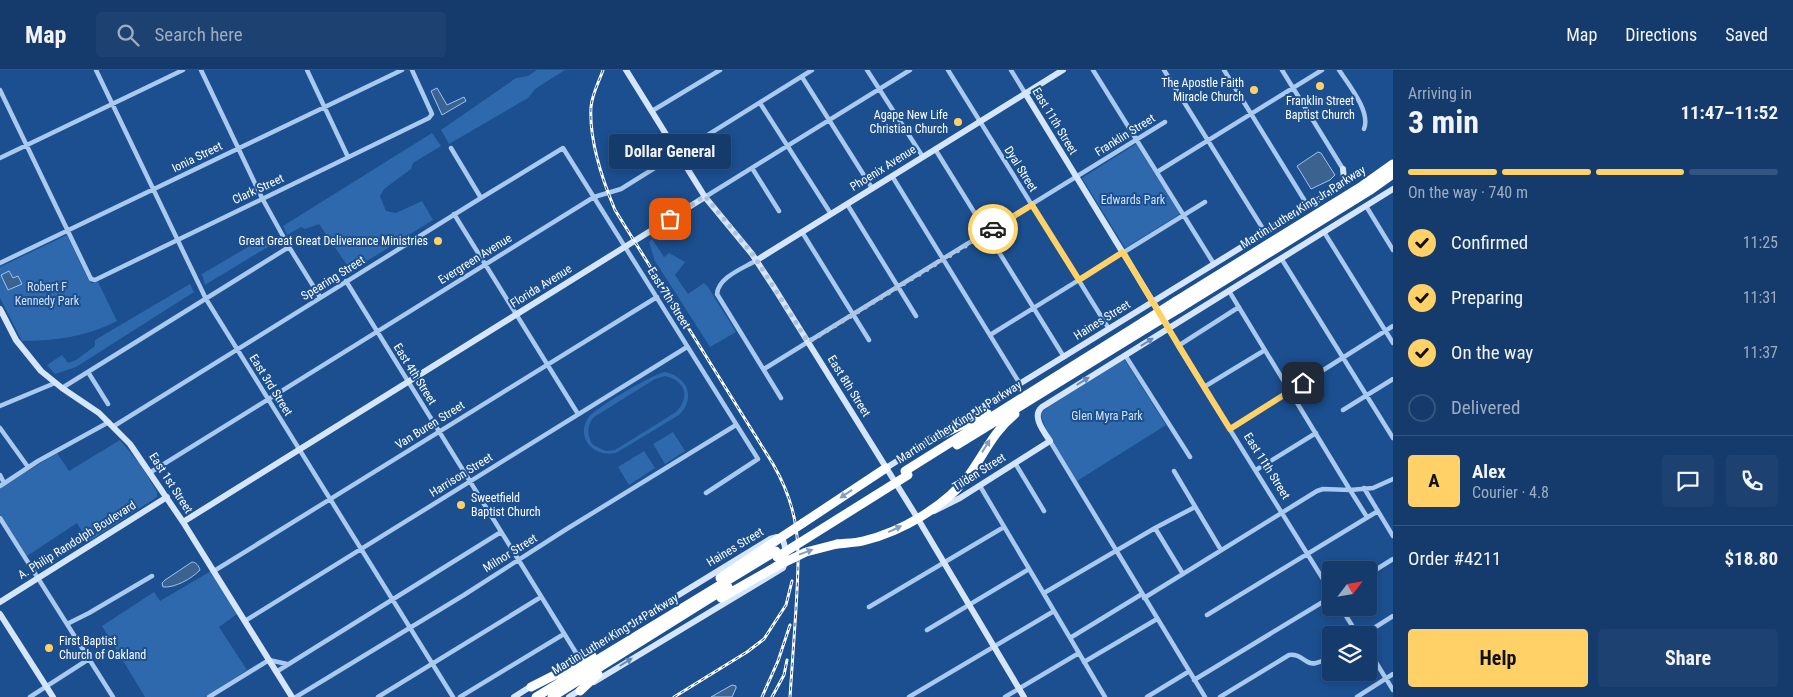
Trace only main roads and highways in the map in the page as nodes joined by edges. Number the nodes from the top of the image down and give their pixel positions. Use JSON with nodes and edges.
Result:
{"nodes":[{"id":1,"x":1393,"y":164,"type":"edge"},
{"id":2,"x":1393,"y":174,"type":"edge"},
{"id":3,"x":1178,"y":305,"type":"junction"},
{"id":4,"x":1145,"y":325,"type":"junction"},
{"id":5,"x":1047,"y":390,"type":"junction"},
{"id":6,"x":1017,"y":400,"type":"junction"},
{"id":7,"x":930,"y":440,"type":"road end"},
{"id":8,"x":886,"y":468,"type":"road end"},
{"id":9,"x":906,"y":473,"type":"junction"},
{"id":10,"x":774,"y":555,"type":"junction"},
{"id":11,"x":637,"y":635,"type":"junction"},
{"id":12,"x":630,"y":649,"type":"junction"},
{"id":13,"x":531,"y":687,"type":"road end"},
{"id":14,"x":580,"y":691,"type":"road end"},
{"id":15,"x":536,"y":697,"type":"edge"},
{"id":16,"x":552,"y":697,"type":"edge"}],
"edges":[{"from":1,"to":3,"type":"highway","name":"Martin Luther King Jr. Parkway"},
{"from":2,"to":3,"type":"highway","name":"Martin Luther King Jr. Parkway"},
{"from":3,"to":4,"type":"highway","name":"Martin Luther King Jr. Parkway","bridge":true},
{"from":4,"to":5,"type":"highway","name":"Martin Luther King Jr. Parkway"},
{"from":4,"to":6,"type":"highway","name":"Martin Luther King Jr. Parkway"},
{"from":5,"to":9,"type":"highway","name":"Martin Luther King Jr. Parkway"},
{"from":10,"to":5,"type":"highway","one_way":true,"bridge":true},
{"from":6,"to":7,"type":"highway"},
{"from":6,"to":9,"type":"highway","name":"Martin Luther King Jr. Parkway"},
{"from":8,"to":10,"type":"highway","one_way":true,"bridge":true},
{"from":9,"to":10,"type":"highway","name":"Martin Luther King Jr. Parkway"},
{"from":10,"to":11,"type":"highway","name":"Martin Luther King Jr. Parkway"},
{"from":10,"to":12,"type":"highway","name":"Martin Luther King Jr. Parkway"},
{"from":11,"to":13,"type":"highway"},
{"from":11,"to":15,"type":"highway","name":"Martin Luther King Jr. Parkway"},
{"from":12,"to":14,"type":"highway"},
{"from":12,"to":16,"type":"highway","name":"Martin Luther King Jr. Parkway"}]}
